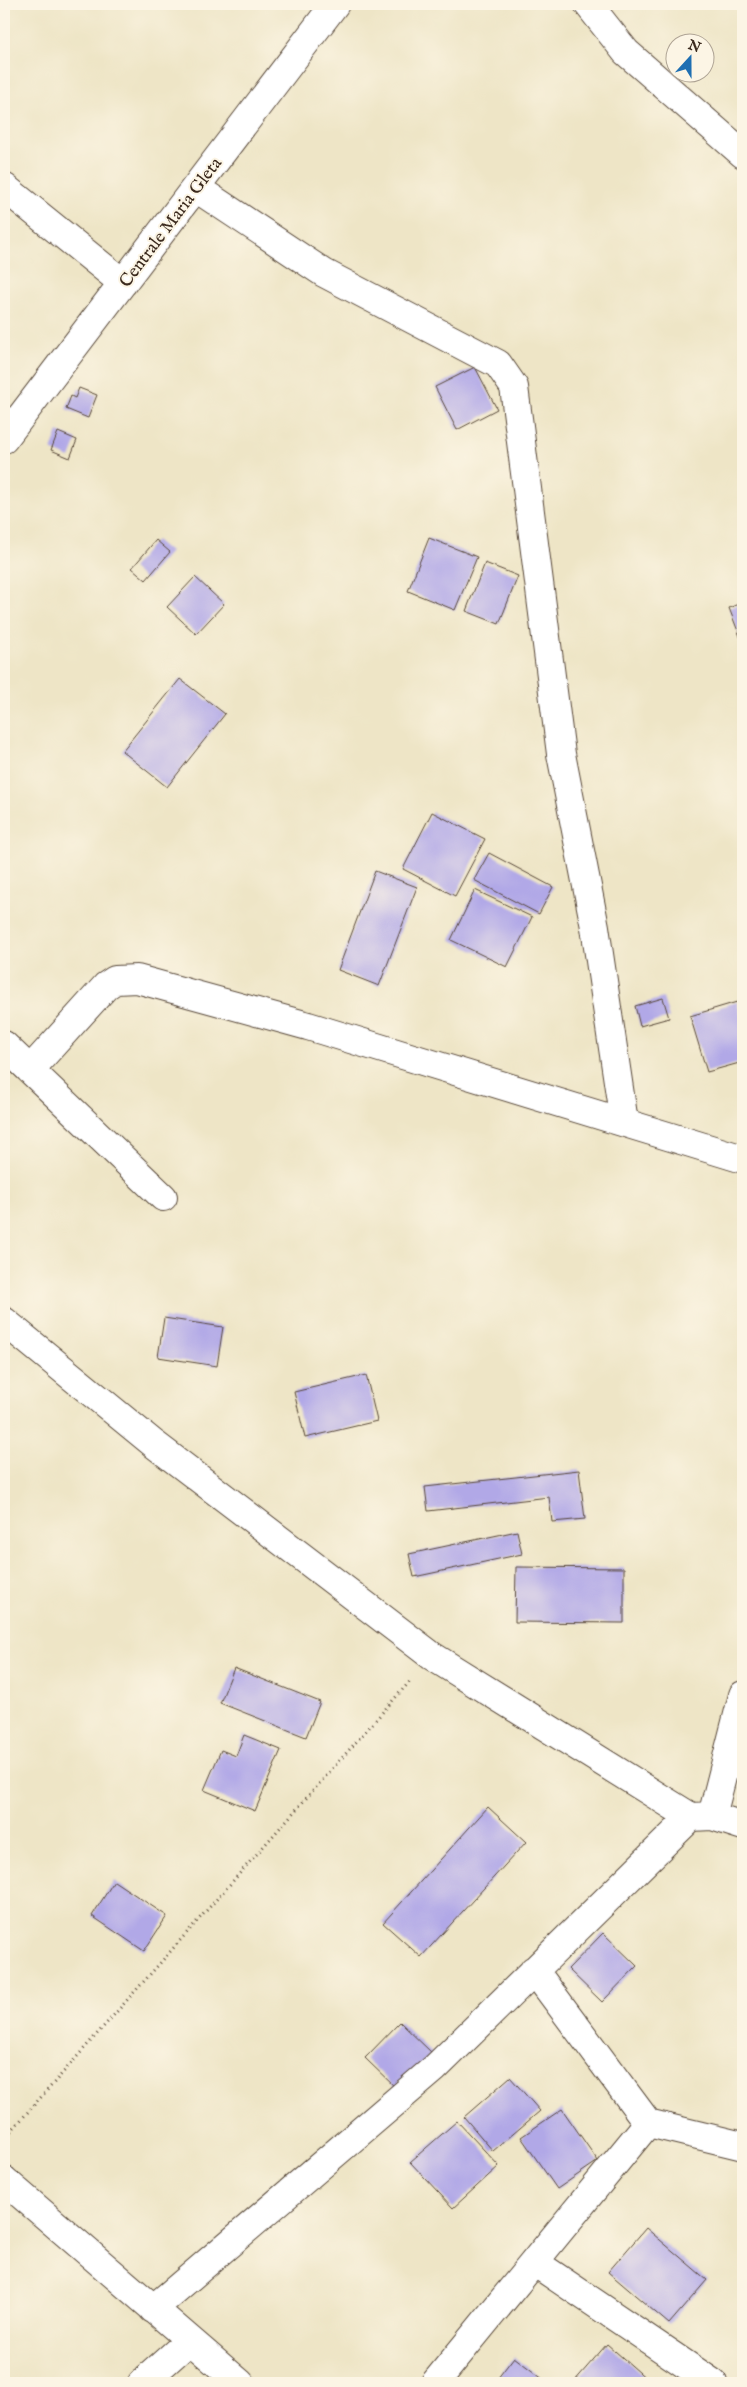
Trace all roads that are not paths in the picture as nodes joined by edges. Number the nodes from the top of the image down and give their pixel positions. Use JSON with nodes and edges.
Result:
{"nodes":[{"id":1,"x":335,"y":4,"type":"edge"},
{"id":2,"x":588,"y":4,"type":"edge"},
{"id":3,"x":743,"y":154,"type":"edge"},
{"id":4,"x":4,"y":187,"type":"edge"},
{"id":5,"x":196,"y":188,"type":"junction"},
{"id":6,"x":123,"y":283,"type":"junction"},
{"id":7,"x":4,"y":439,"type":"edge"},
{"id":8,"x":4,"y":1045,"type":"edge"},
{"id":9,"x":30,"y":1070,"type":"junction"},
{"id":10,"x":624,"y":1122,"type":"junction"},
{"id":11,"x":743,"y":1158,"type":"edge"},
{"id":12,"x":163,"y":1197,"type":"dead end"},
{"id":13,"x":4,"y":1321,"type":"edge"},
{"id":14,"x":743,"y":1695,"type":"edge"},
{"id":15,"x":702,"y":1816,"type":"junction"},
{"id":16,"x":743,"y":1826,"type":"edge"},
{"id":17,"x":534,"y":1970,"type":"junction"},
{"id":18,"x":648,"y":2122,"type":"junction"},
{"id":19,"x":743,"y":2146,"type":"edge"},
{"id":20,"x":4,"y":2180,"type":"edge"},
{"id":21,"x":534,"y":2262,"type":"junction"},
{"id":22,"x":153,"y":2309,"type":"junction"},
{"id":23,"x":190,"y":2340,"type":"junction"},
{"id":24,"x":142,"y":2383,"type":"edge"},
{"id":25,"x":240,"y":2383,"type":"edge"},
{"id":26,"x":435,"y":2383,"type":"edge"},
{"id":27,"x":712,"y":2383,"type":"edge"}],
"edges":[{"from":1,"to":5,"type":"street","name":"Centrale Maria Gleta"},
{"from":2,"to":3,"type":"street"},
{"from":4,"to":6,"type":"street"},
{"from":5,"to":6,"type":"street","name":"Centrale Maria Gleta"},
{"from":5,"to":10,"type":"street"},
{"from":6,"to":7,"type":"street","name":"Centrale Maria Gleta"},
{"from":8,"to":9,"type":"street"},
{"from":9,"to":10,"type":"street"},
{"from":9,"to":12,"type":"street"},
{"from":10,"to":11,"type":"street"},
{"from":13,"to":15,"type":"street"},
{"from":14,"to":15,"type":"street"},
{"from":15,"to":16,"type":"street"},
{"from":15,"to":17,"type":"street"},
{"from":17,"to":18,"type":"street"},
{"from":17,"to":22,"type":"street"},
{"from":18,"to":19,"type":"street"},
{"from":18,"to":21,"type":"street"},
{"from":20,"to":22,"type":"street"},
{"from":21,"to":26,"type":"street"},
{"from":21,"to":27,"type":"street"},
{"from":22,"to":23,"type":"street"},
{"from":23,"to":24,"type":"street"},
{"from":23,"to":25,"type":"street"}]}
